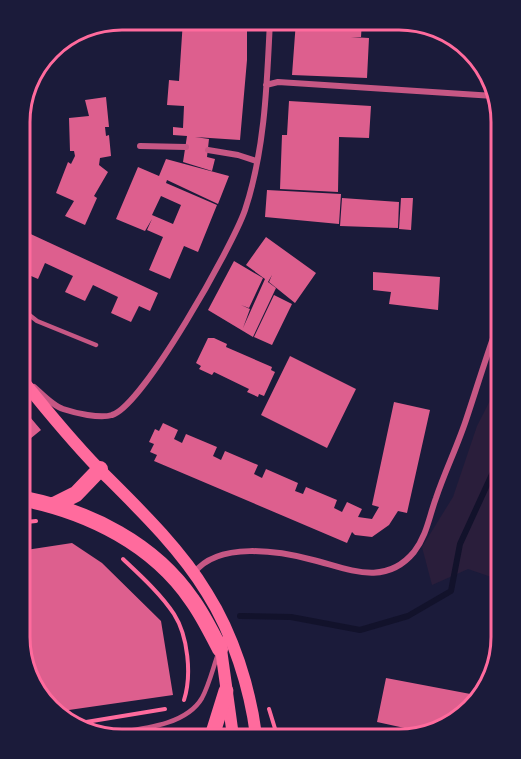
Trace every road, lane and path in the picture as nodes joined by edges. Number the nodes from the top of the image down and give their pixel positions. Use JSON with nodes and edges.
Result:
{"nodes":[{"id":1,"x":269,"y":30,"type":"edge"},
{"id":2,"x":266,"y":85,"type":"junction"},
{"id":3,"x":487,"y":96,"type":"edge"},
{"id":4,"x":140,"y":146,"type":"dead end"},
{"id":5,"x":186,"y":147,"type":"dead end"},
{"id":6,"x":208,"y":150,"type":"dead end"},
{"id":7,"x":256,"y":161,"type":"junction"},
{"id":8,"x":30,"y":316,"type":"edge"},
{"id":9,"x":96,"y":345,"type":"dead end"},
{"id":10,"x":491,"y":345,"type":"edge"},
{"id":11,"x":30,"y":386,"type":"edge"},
{"id":12,"x":30,"y":388,"type":"edge"},
{"id":13,"x":100,"y":469,"type":"junction"},
{"id":14,"x":30,"y":503,"type":"edge"},
{"id":15,"x":54,"y":505,"type":"junction"},
{"id":16,"x":121,"y":557,"type":"dead end"},
{"id":17,"x":193,"y":573,"type":"junction"},
{"id":18,"x":222,"y":620,"type":"junction"},
{"id":19,"x":220,"y":649,"type":"junction"},
{"id":20,"x":226,"y":691,"type":"junction"},
{"id":21,"x":180,"y":704,"type":"dead end"},
{"id":22,"x":174,"y":708,"type":"dead end"},
{"id":23,"x":88,"y":722,"type":"edge"},
{"id":24,"x":273,"y":722,"type":"dead end"},
{"id":25,"x":132,"y":729,"type":"edge"},
{"id":26,"x":214,"y":729,"type":"edge"},
{"id":27,"x":232,"y":729,"type":"edge"},
{"id":28,"x":255,"y":729,"type":"edge"},
{"id":29,"x":275,"y":729,"type":"edge"}],
"edges":[{"from":1,"to":2,"type":"street"},
{"from":2,"to":3,"type":"street"},
{"from":2,"to":7,"type":"street"},
{"from":4,"to":5,"type":"street"},
{"from":6,"to":7,"type":"street"},
{"from":7,"to":11,"type":"street"},
{"from":8,"to":9,"type":"lane"},
{"from":10,"to":17,"type":"street"},
{"from":12,"to":13,"type":"main road"},
{"from":13,"to":15,"type":"highway"},
{"from":13,"to":17,"type":"main road"},
{"from":14,"to":15,"type":"highway"},
{"from":15,"to":19,"type":"highway"},
{"from":16,"to":21,"type":"path"},
{"from":17,"to":18,"type":"main road"},
{"from":18,"to":19,"type":"main road"},
{"from":18,"to":28,"type":"main road"},
{"from":19,"to":20,"type":"main road"},
{"from":19,"to":25,"type":"lane"},
{"from":20,"to":26,"type":"main road"},
{"from":20,"to":27,"type":"main road"},
{"from":22,"to":23,"type":"path"},
{"from":24,"to":29,"type":"path"}]}
